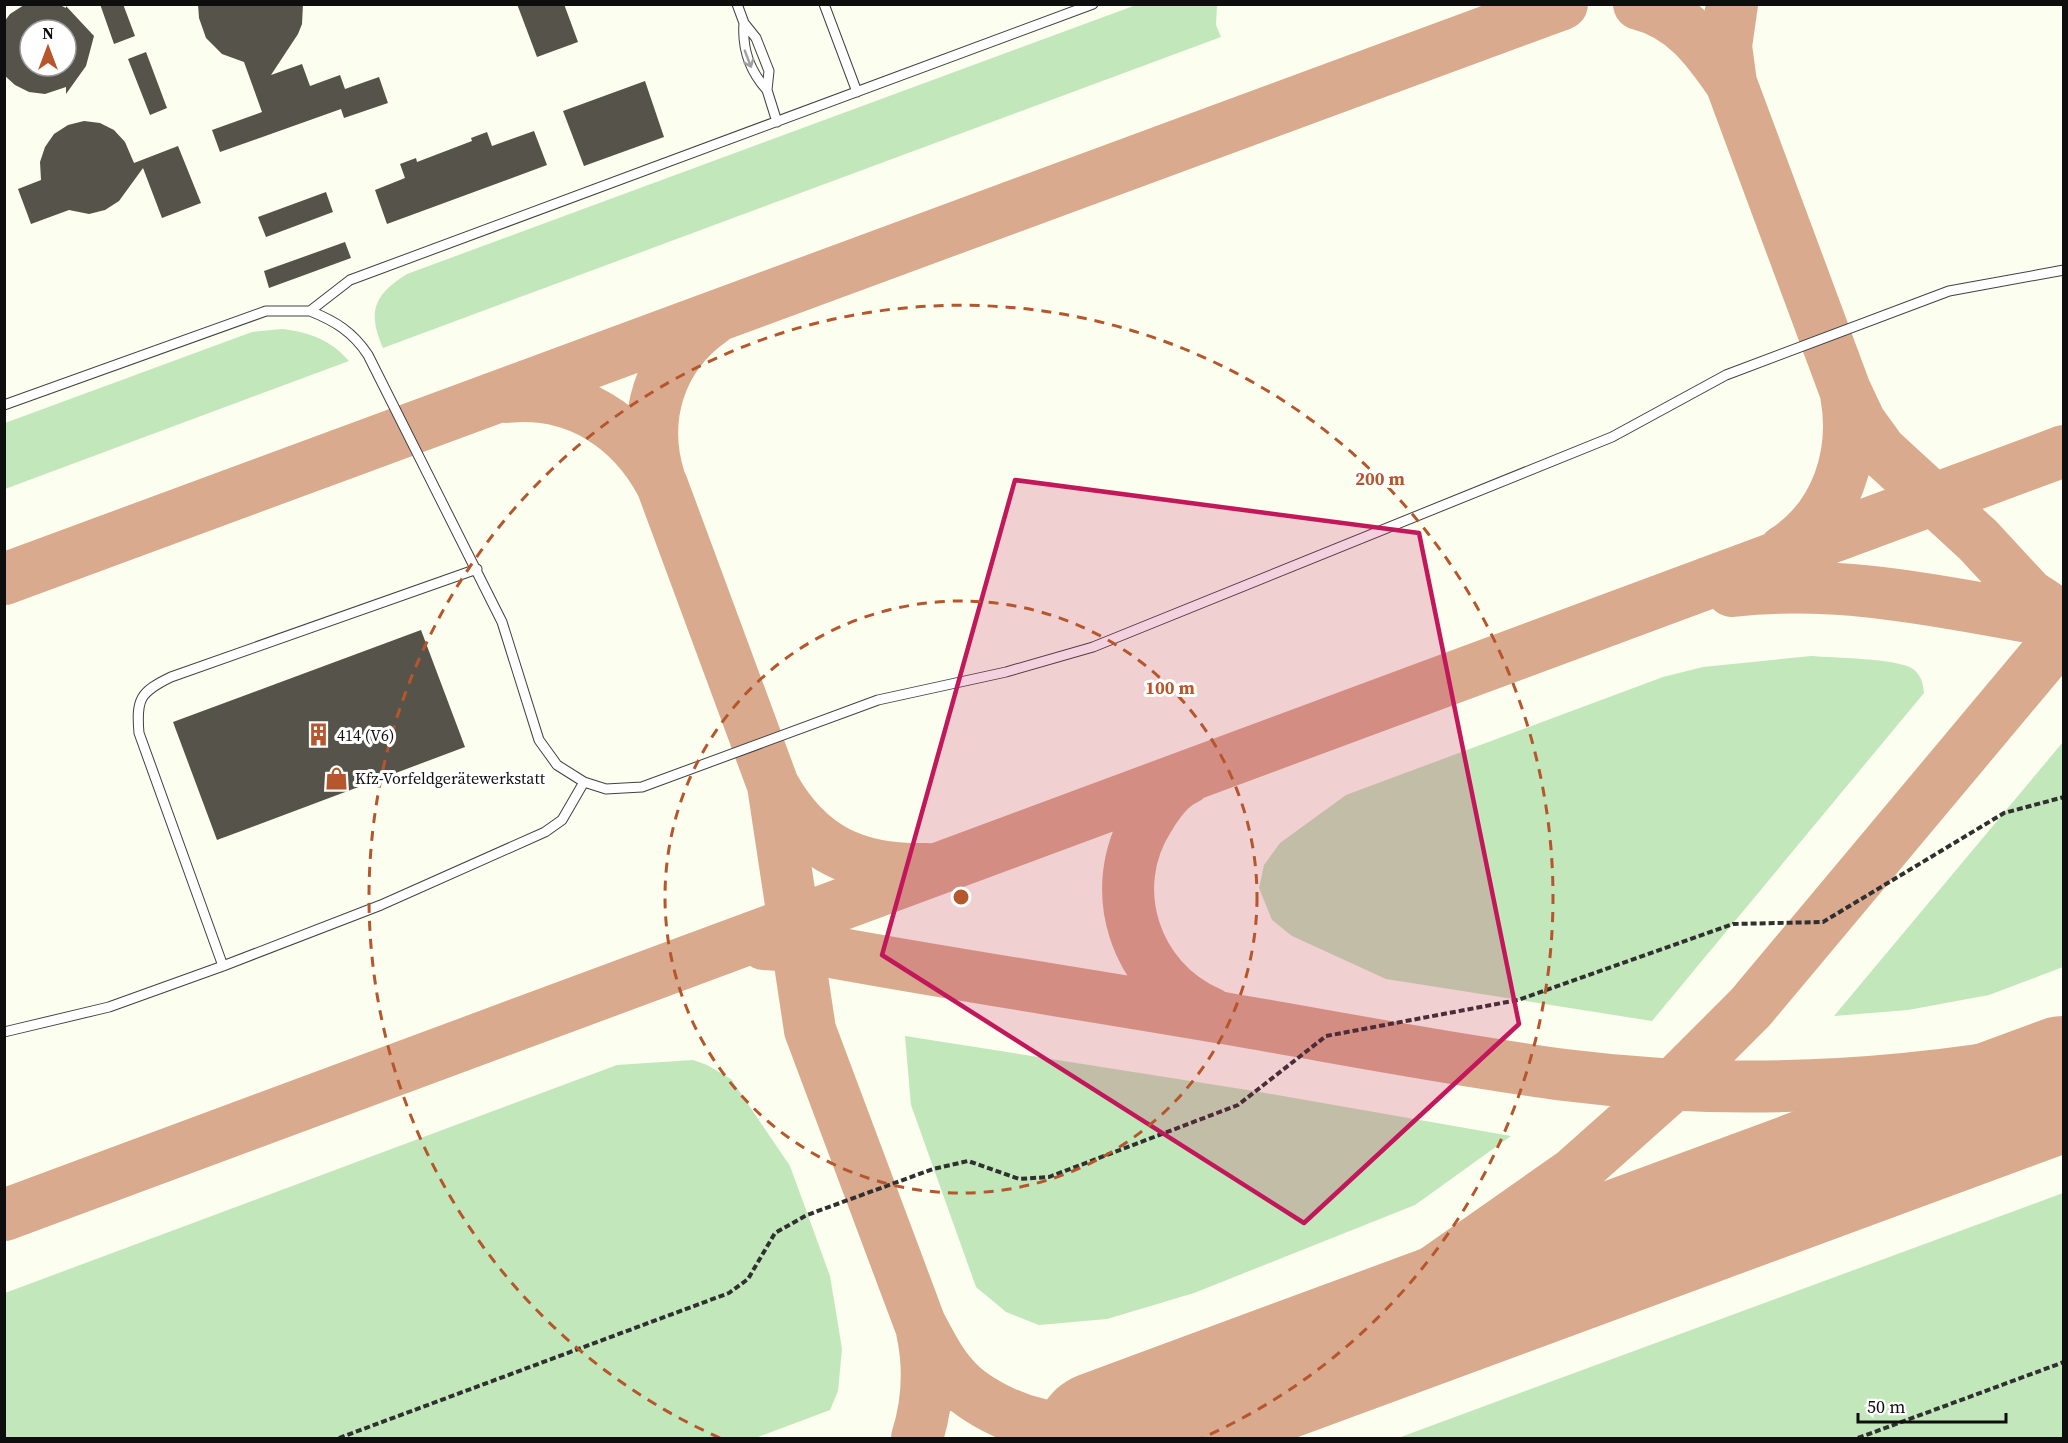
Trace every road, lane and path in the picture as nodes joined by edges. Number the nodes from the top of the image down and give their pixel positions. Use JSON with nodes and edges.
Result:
{"nodes":[{"id":1,"x":737,"y":4,"type":"edge"},
{"id":2,"x":824,"y":4,"type":"edge"},
{"id":3,"x":1093,"y":4,"type":"edge"},
{"id":4,"x":744,"y":23,"type":"junction"},
{"id":5,"x":767,"y":90,"type":"junction"},
{"id":6,"x":857,"y":92,"type":"junction"},
{"id":7,"x":777,"y":122,"type":"junction"},
{"id":8,"x":2064,"y":270,"type":"edge"},
{"id":9,"x":310,"y":310,"type":"junction"},
{"id":10,"x":6,"y":401,"type":"edge"},
{"id":11,"x":477,"y":569,"type":"junction"},
{"id":12,"x":584,"y":782,"type":"junction"},
{"id":13,"x":2064,"y":797,"type":"edge"},
{"id":14,"x":223,"y":966,"type":"junction"},
{"id":15,"x":4,"y":1032,"type":"edge"},
{"id":16,"x":2064,"y":1362,"type":"edge"},
{"id":17,"x":339,"y":1438,"type":"edge"},
{"id":18,"x":1858,"y":1438,"type":"edge"}],
"edges":[{"from":1,"to":4,"type":"lane"},
{"from":2,"to":6,"type":"lane"},
{"from":3,"to":6,"type":"lane"},
{"from":4,"to":5,"type":"lane"},
{"from":4,"to":5,"type":"lane","one_way":true},
{"from":5,"to":7,"type":"lane"},
{"from":6,"to":7,"type":"lane"},
{"from":7,"to":9,"type":"lane"},
{"from":8,"to":12,"type":"lane"},
{"from":9,"to":10,"type":"lane"},
{"from":9,"to":11,"type":"lane"},
{"from":11,"to":12,"type":"lane"},
{"from":11,"to":14,"type":"lane"},
{"from":12,"to":14,"type":"lane"},
{"from":13,"to":17,"type":"path"},
{"from":14,"to":15,"type":"lane"},
{"from":16,"to":18,"type":"path"}]}
